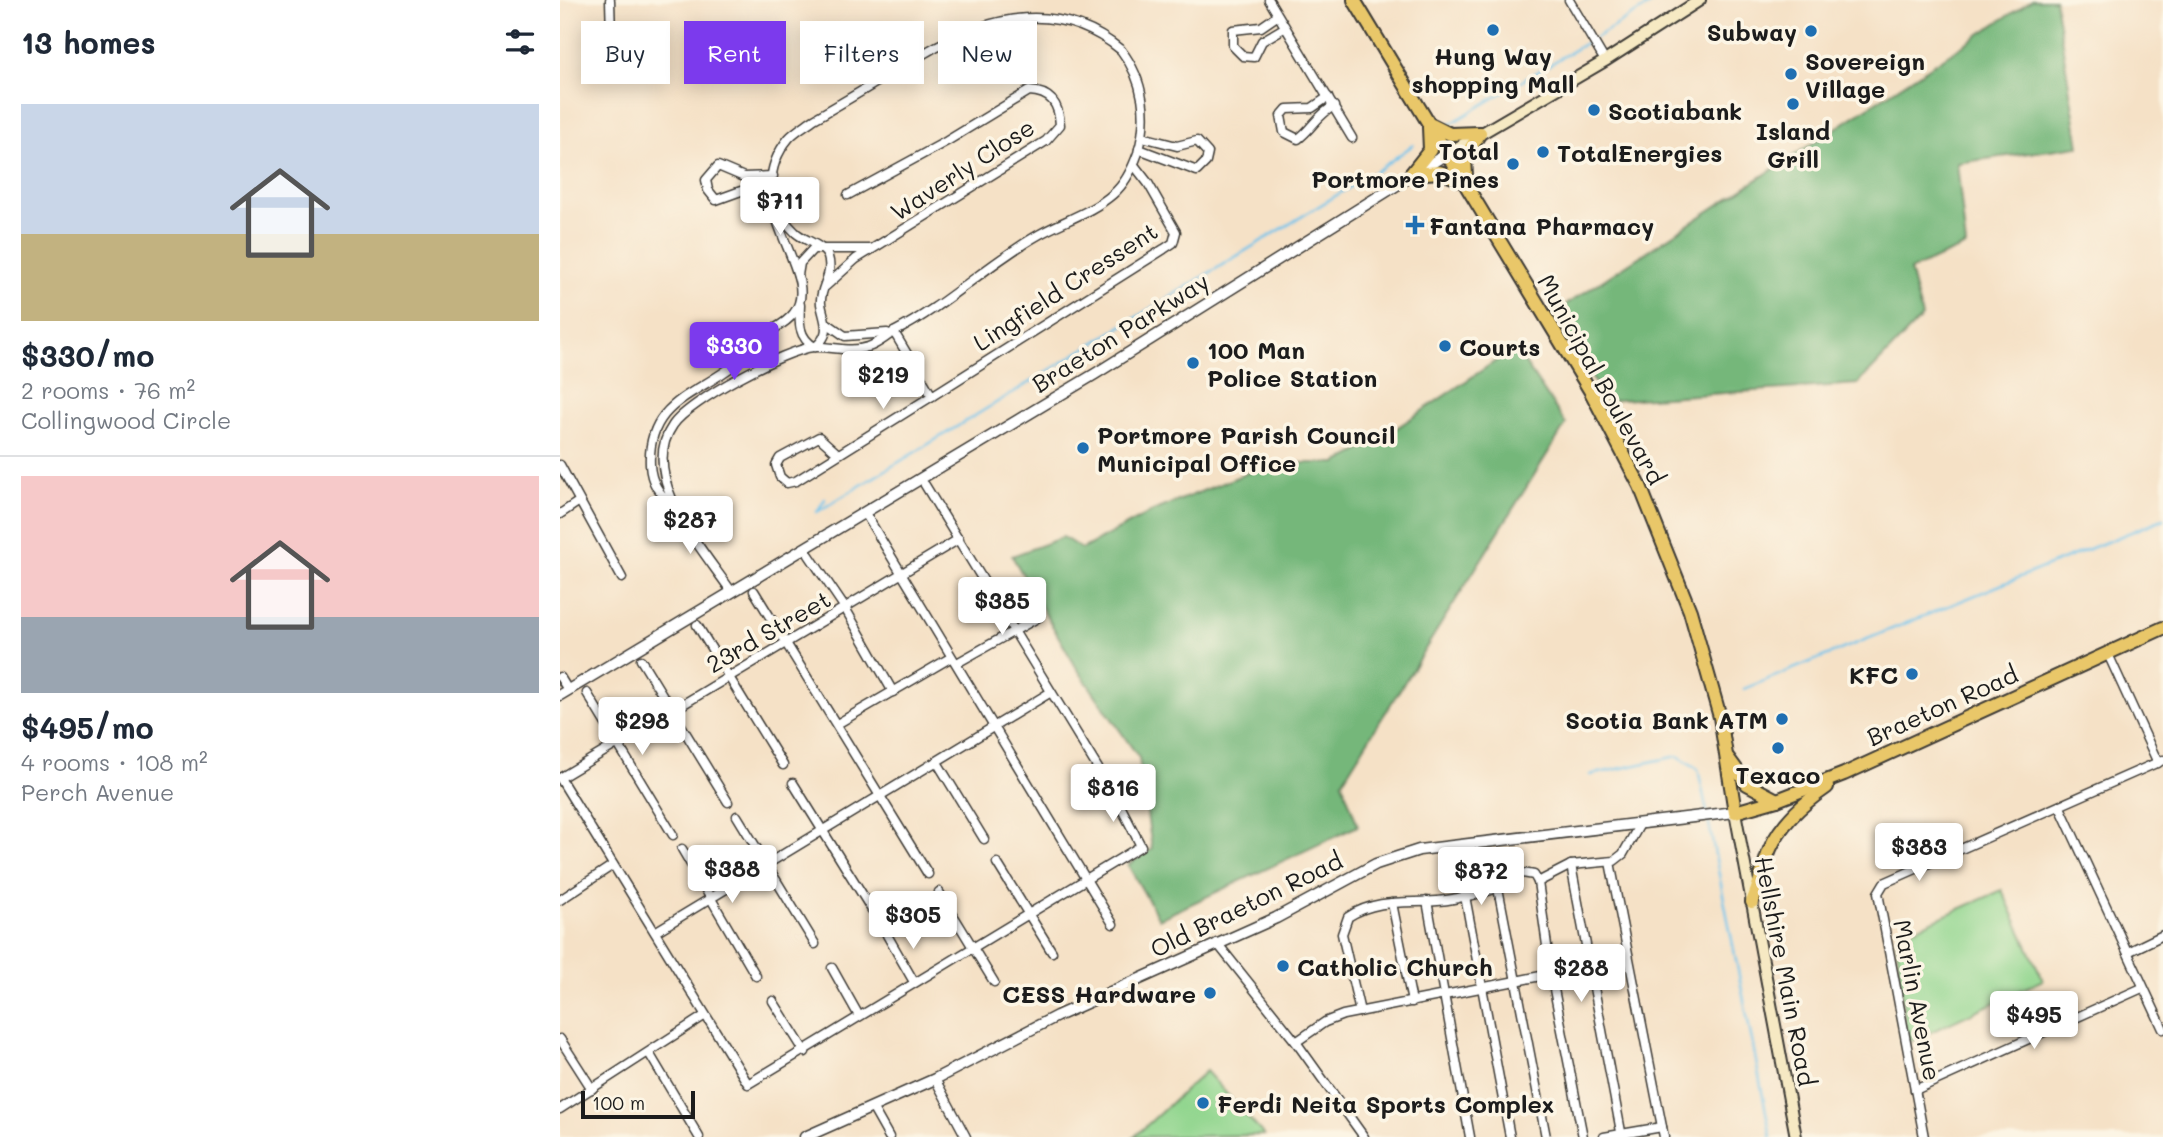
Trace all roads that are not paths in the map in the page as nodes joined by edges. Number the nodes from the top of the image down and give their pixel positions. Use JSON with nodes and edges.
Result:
{"nodes":[{"id":1,"x":610,"y":0,"type":"edge"},
{"id":2,"x":1269,"y":0,"type":"edge"},
{"id":3,"x":1354,"y":0,"type":"edge"},
{"id":4,"x":1569,"y":0,"type":"edge"},
{"id":5,"x":1700,"y":0,"type":"edge"},
{"id":6,"x":1011,"y":10,"type":"dead end"},
{"id":7,"x":1075,"y":13,"type":"dead end"},
{"id":8,"x":1277,"y":16,"type":"junction"},
{"id":9,"x":611,"y":21,"type":"edge"},
{"id":10,"x":1284,"y":28,"type":"junction"},
{"id":11,"x":1605,"y":61,"type":"junction"},
{"id":12,"x":1328,"y":97,"type":"junction"},
{"id":13,"x":1334,"y":106,"type":"junction"},
{"id":14,"x":1429,"y":123,"type":"junction"},
{"id":15,"x":1480,"y":133,"type":"junction"},
{"id":16,"x":1142,"y":137,"type":"junction"},
{"id":17,"x":1352,"y":138,"type":"dead end"},
{"id":18,"x":1139,"y":149,"type":"junction"},
{"id":19,"x":1448,"y":153,"type":"junction"},
{"id":20,"x":1134,"y":165,"type":"junction"},
{"id":21,"x":1411,"y":174,"type":"junction"},
{"id":22,"x":772,"y":176,"type":"junction"},
{"id":23,"x":1466,"y":182,"type":"junction"},
{"id":24,"x":771,"y":191,"type":"junction"},
{"id":25,"x":848,"y":195,"type":"dead end"},
{"id":26,"x":824,"y":249,"type":"junction"},
{"id":27,"x":873,"y":249,"type":"junction"},
{"id":28,"x":798,"y":276,"type":"junction"},
{"id":29,"x":826,"y":286,"type":"junction"},
{"id":30,"x":800,"y":304,"type":"junction"},
{"id":31,"x":828,"y":324,"type":"junction"},
{"id":32,"x":894,"y":332,"type":"junction"},
{"id":33,"x":815,"y":347,"type":"junction"},
{"id":34,"x":932,"y":396,"type":"junction"},
{"id":35,"x":838,"y":454,"type":"junction"},
{"id":36,"x":560,"y":465,"type":"edge"},
{"id":37,"x":925,"y":485,"type":"dead end"},
{"id":38,"x":578,"y":502,"type":"junction"},
{"id":39,"x":673,"y":505,"type":"junction"},
{"id":40,"x":865,"y":513,"type":"junction"},
{"id":41,"x":560,"y":514,"type":"edge"},
{"id":42,"x":959,"y":539,"type":"junction"},
{"id":43,"x":809,"y":555,"type":"dead end"},
{"id":44,"x":901,"y":572,"type":"junction"},
{"id":45,"x":622,"y":578,"type":"dead end"},
{"id":46,"x":731,"y":591,"type":"junction"},
{"id":47,"x":754,"y":591,"type":"dead end"},
{"id":48,"x":845,"y":608,"type":"junction"},
{"id":49,"x":1039,"y":617,"type":"dead end"},
{"id":50,"x":697,"y":625,"type":"dead end"},
{"id":51,"x":2163,"y":628,"type":"edge"},
{"id":52,"x":1015,"y":631,"type":"junction"},
{"id":53,"x":786,"y":642,"type":"junction"},
{"id":54,"x":2108,"y":654,"type":"junction"},
{"id":55,"x":641,"y":660,"type":"dead end"},
{"id":56,"x":954,"y":661,"type":"junction"},
{"id":57,"x":729,"y":676,"type":"junction"},
{"id":58,"x":560,"y":677,"type":"edge"},
{"id":59,"x":893,"y":692,"type":"junction"},
{"id":60,"x":1051,"y":692,"type":"junction"},
{"id":61,"x":564,"y":693,"type":"edge"},
{"id":62,"x":587,"y":693,"type":"dead end"},
{"id":63,"x":672,"y":709,"type":"junction"},
{"id":64,"x":837,"y":724,"type":"junction"},
{"id":65,"x":994,"y":725,"type":"junction"},
{"id":66,"x":617,"y":744,"type":"junction"},
{"id":67,"x":1728,"y":757,"type":"junction"},
{"id":68,"x":2160,"y":761,"type":"edge"},
{"id":69,"x":937,"y":762,"type":"junction"},
{"id":70,"x":783,"y":765,"type":"dead end"},
{"id":71,"x":1844,"y":774,"type":"junction"},
{"id":72,"x":1102,"y":775,"type":"dead end"},
{"id":73,"x":560,"y":778,"type":"edge"},
{"id":74,"x":793,"y":783,"type":"dead end"},
{"id":75,"x":1111,"y":790,"type":"dead end"},
{"id":76,"x":881,"y":794,"type":"junction"},
{"id":77,"x":1777,"y":800,"type":"junction"},
{"id":78,"x":728,"y":802,"type":"dead end"},
{"id":79,"x":2060,"y":807,"type":"junction"},
{"id":80,"x":1729,"y":813,"type":"junction"},
{"id":81,"x":737,"y":816,"type":"dead end"},
{"id":82,"x":1640,"y":824,"type":"junction"},
{"id":83,"x":823,"y":831,"type":"junction"},
{"id":84,"x":673,"y":835,"type":"dead end"},
{"id":85,"x":984,"y":839,"type":"dead end"},
{"id":86,"x":682,"y":849,"type":"dead end"},
{"id":87,"x":1610,"y":862,"type":"junction"},
{"id":88,"x":997,"y":863,"type":"dead end"},
{"id":89,"x":767,"y":864,"type":"junction"},
{"id":90,"x":613,"y":865,"type":"junction"},
{"id":91,"x":1571,"y":865,"type":"junction"},
{"id":92,"x":928,"y":874,"type":"dead end"},
{"id":93,"x":1087,"y":880,"type":"junction"},
{"id":94,"x":1538,"y":882,"type":"junction"},
{"id":95,"x":1498,"y":888,"type":"junction"},
{"id":96,"x":939,"y":892,"type":"dead end"},
{"id":97,"x":1465,"y":896,"type":"junction"},
{"id":98,"x":710,"y":898,"type":"junction"},
{"id":99,"x":560,"y":901,"type":"edge"},
{"id":100,"x":1427,"y":901,"type":"junction"},
{"id":101,"x":1752,"y":902,"type":"junction"},
{"id":102,"x":1392,"y":903,"type":"junction"},
{"id":103,"x":872,"y":910,"type":"dead end"},
{"id":104,"x":1030,"y":915,"type":"junction"},
{"id":105,"x":1113,"y":924,"type":"dead end"},
{"id":106,"x":655,"y":932,"type":"junction"},
{"id":107,"x":887,"y":935,"type":"dead end"},
{"id":108,"x":2163,"y":935,"type":"edge"},
{"id":109,"x":1217,"y":943,"type":"junction"},
{"id":110,"x":815,"y":944,"type":"dead end"},
{"id":111,"x":974,"y":950,"type":"junction"},
{"id":112,"x":1052,"y":952,"type":"dead end"},
{"id":113,"x":2127,"y":953,"type":"junction"},
{"id":114,"x":1628,"y":959,"type":"junction"},
{"id":115,"x":1588,"y":967,"type":"junction"},
{"id":116,"x":832,"y":968,"type":"dead end"},
{"id":117,"x":1551,"y":974,"type":"junction"},
{"id":118,"x":757,"y":976,"type":"dead end"},
{"id":119,"x":914,"y":982,"type":"junction"},
{"id":120,"x":994,"y":982,"type":"dead end"},
{"id":121,"x":1514,"y":982,"type":"junction"},
{"id":122,"x":1480,"y":988,"type":"junction"},
{"id":123,"x":2142,"y":988,"type":"junction"},
{"id":124,"x":1447,"y":996,"type":"junction"},
{"id":125,"x":773,"y":1001,"type":"dead end"},
{"id":126,"x":1412,"y":1002,"type":"junction"},
{"id":127,"x":1360,"y":1012,"type":"junction"},
{"id":128,"x":704,"y":1016,"type":"junction"},
{"id":129,"x":859,"y":1016,"type":"junction"},
{"id":130,"x":2163,"y":1029,"type":"edge"},
{"id":131,"x":560,"y":1039,"type":"edge"},
{"id":132,"x":1296,"y":1042,"type":"junction"},
{"id":133,"x":805,"y":1052,"type":"junction"},
{"id":134,"x":649,"y":1053,"type":"junction"},
{"id":135,"x":934,"y":1079,"type":"junction"},
{"id":136,"x":592,"y":1089,"type":"junction"},
{"id":137,"x":1915,"y":1090,"type":"junction"},
{"id":138,"x":872,"y":1107,"type":"junction"},
{"id":139,"x":560,"y":1109,"type":"edge"},
{"id":140,"x":1662,"y":1126,"type":"junction"},
{"id":141,"x":1622,"y":1135,"type":"edge"},
{"id":142,"x":699,"y":1137,"type":"edge"},
{"id":143,"x":805,"y":1137,"type":"edge"},
{"id":144,"x":889,"y":1137,"type":"edge"},
{"id":145,"x":966,"y":1137,"type":"edge"},
{"id":146,"x":1364,"y":1137,"type":"edge"},
{"id":147,"x":1469,"y":1137,"type":"edge"},
{"id":148,"x":1510,"y":1137,"type":"edge"},
{"id":149,"x":1546,"y":1137,"type":"edge"},
{"id":150,"x":1583,"y":1137,"type":"edge"},
{"id":151,"x":1604,"y":1137,"type":"edge"},
{"id":152,"x":1664,"y":1137,"type":"edge"},
{"id":153,"x":1796,"y":1137,"type":"edge"},
{"id":154,"x":1924,"y":1137,"type":"edge"}],
"edges":[{"from":1,"to":9,"type":"street"},
{"from":2,"to":8,"type":"street"},
{"from":3,"to":14,"type":"main road","name":"Municipal Boulevard"},
{"from":4,"to":11,"type":"street"},
{"from":5,"to":11,"type":"main road","name":"Braeton Parkway"},
{"from":6,"to":22,"type":"street"},
{"from":7,"to":16,"type":"street"},
{"from":8,"to":10,"type":"street"},
{"from":8,"to":10,"type":"street"},
{"from":10,"to":12,"type":"street"},
{"from":11,"to":15,"type":"main road","name":"Braeton Parkway"},
{"from":12,"to":13,"type":"street"},
{"from":12,"to":13,"type":"street"},
{"from":13,"to":17,"type":"street"},
{"from":14,"to":15,"type":"main road"},
{"from":14,"to":19,"type":"main road","name":"Municipal Boulevard"},
{"from":14,"to":21,"type":"main road"},
{"from":15,"to":19,"type":"main road","name":"Braeton Parkway"},
{"from":15,"to":23,"type":"main road"},
{"from":16,"to":18,"type":"street"},
{"from":16,"to":18,"type":"street"},
{"from":18,"to":20,"type":"street"},
{"from":19,"to":21,"type":"street","name":"Braeton Parkway"},
{"from":19,"to":23,"type":"main road","name":"Municipal Boulevard"},
{"from":20,"to":32,"type":"street"},
{"from":20,"to":34,"type":"street","name":"Lingfield Cressent"},
{"from":21,"to":23,"type":"main road"},
{"from":21,"to":40,"type":"street","name":"Braeton Parkway"},
{"from":22,"to":24,"type":"street"},
{"from":22,"to":24,"type":"street"},
{"from":23,"to":67,"type":"main road","name":"Municipal Boulevard"},
{"from":24,"to":26,"type":"street"},
{"from":24,"to":28,"type":"street"},
{"from":25,"to":27,"type":"street","name":"Waverly Close"},
{"from":26,"to":27,"type":"street","name":"Waverly Close"},
{"from":26,"to":28,"type":"street"},
{"from":26,"to":29,"type":"street"},
{"from":27,"to":29,"type":"street","name":"Waverly Close"},
{"from":28,"to":30,"type":"street"},
{"from":29,"to":31,"type":"street"},
{"from":30,"to":33,"type":"street"},
{"from":30,"to":39,"type":"street"},
{"from":31,"to":32,"type":"street"},
{"from":31,"to":33,"type":"street"},
{"from":32,"to":33,"type":"street"},
{"from":32,"to":34,"type":"street"},
{"from":33,"to":39,"type":"street"},
{"from":34,"to":35,"type":"street"},
{"from":35,"to":35,"type":"street"},
{"from":36,"to":38,"type":"street"},
{"from":37,"to":42,"type":"street"},
{"from":38,"to":41,"type":"street"},
{"from":38,"to":45,"type":"street"},
{"from":39,"to":46,"type":"street"},
{"from":40,"to":44,"type":"street"},
{"from":40,"to":46,"type":"street","name":"Braeton Parkway"},
{"from":42,"to":44,"type":"street","name":"23rd Street"},
{"from":42,"to":52,"type":"street"},
{"from":43,"to":48,"type":"street"},
{"from":44,"to":48,"type":"street","name":"23rd Street"},
{"from":44,"to":56,"type":"street"},
{"from":46,"to":61,"type":"street","name":"Braeton Parkway"},
{"from":47,"to":53,"type":"street"},
{"from":48,"to":53,"type":"street","name":"23rd Street"},
{"from":48,"to":59,"type":"street"},
{"from":49,"to":52,"type":"street"},
{"from":50,"to":57,"type":"street"},
{"from":51,"to":54,"type":"main road","name":"Braeton Road"},
{"from":52,"to":56,"type":"street"},
{"from":52,"to":60,"type":"street"},
{"from":53,"to":57,"type":"street","name":"23rd Street"},
{"from":53,"to":64,"type":"street"},
{"from":54,"to":68,"type":"street"},
{"from":54,"to":71,"type":"main road","name":"Braeton Road"},
{"from":55,"to":63,"type":"street"},
{"from":56,"to":59,"type":"street"},
{"from":56,"to":65,"type":"street"},
{"from":57,"to":63,"type":"street","name":"23rd Street"},
{"from":57,"to":70,"type":"street"},
{"from":58,"to":61,"type":"street"},
{"from":59,"to":64,"type":"street"},
{"from":60,"to":65,"type":"street"},
{"from":60,"to":72,"type":"street"},
{"from":62,"to":66,"type":"street"},
{"from":63,"to":66,"type":"street","name":"23rd Street"},
{"from":63,"to":78,"type":"street"},
{"from":64,"to":76,"type":"street"},
{"from":65,"to":69,"type":"street"},
{"from":65,"to":93,"type":"street"},
{"from":66,"to":73,"type":"street","name":"23rd Street"},
{"from":66,"to":84,"type":"street"},
{"from":67,"to":77,"type":"main road"},
{"from":67,"to":80,"type":"main road","name":"Municipal Boulevard"},
{"from":68,"to":79,"type":"street","name":"Marlin Avenue"},
{"from":69,"to":76,"type":"street"},
{"from":69,"to":85,"type":"street"},
{"from":71,"to":77,"type":"main road","name":"Braeton Road"},
{"from":71,"to":101,"type":"main road"},
{"from":73,"to":90,"type":"street"},
{"from":74,"to":83,"type":"street"},
{"from":75,"to":93,"type":"street"},
{"from":76,"to":83,"type":"street"},
{"from":76,"to":92,"type":"street"},
{"from":77,"to":80,"type":"main road","name":"Braeton Road"},
{"from":79,"to":113,"type":"street"},
{"from":79,"to":137,"type":"street","name":"Marlin Avenue"},
{"from":80,"to":82,"type":"street","name":"Old Braeton Road"},
{"from":80,"to":101,"type":"main road","name":"Hellshire Main Road"},
{"from":81,"to":89,"type":"street"},
{"from":82,"to":87,"type":"street"},
{"from":82,"to":109,"type":"street","name":"Old Braeton Road"},
{"from":83,"to":89,"type":"street"},
{"from":83,"to":103,"type":"street"},
{"from":86,"to":98,"type":"street"},
{"from":87,"to":91,"type":"street"},
{"from":87,"to":114,"type":"street"},
{"from":88,"to":104,"type":"street"},
{"from":89,"to":98,"type":"street"},
{"from":89,"to":110,"type":"street"},
{"from":90,"to":99,"type":"street"},
{"from":90,"to":106,"type":"street"},
{"from":91,"to":94,"type":"street"},
{"from":91,"to":115,"type":"street"},
{"from":93,"to":104,"type":"street"},
{"from":93,"to":105,"type":"street"},
{"from":94,"to":95,"type":"street"},
{"from":94,"to":117,"type":"street"},
{"from":95,"to":97,"type":"street"},
{"from":95,"to":121,"type":"street"},
{"from":96,"to":111,"type":"street"},
{"from":97,"to":100,"type":"street"},
{"from":97,"to":122,"type":"street"},
{"from":98,"to":106,"type":"street"},
{"from":98,"to":118,"type":"street"},
{"from":100,"to":102,"type":"street"},
{"from":100,"to":124,"type":"street"},
{"from":101,"to":153,"type":"main road","name":"Hellshire Main Road"},
{"from":102,"to":126,"type":"street"},
{"from":102,"to":127,"type":"street"},
{"from":104,"to":111,"type":"street"},
{"from":104,"to":112,"type":"street"},
{"from":106,"to":128,"type":"street"},
{"from":107,"to":119,"type":"street"},
{"from":108,"to":113,"type":"street"},
{"from":109,"to":132,"type":"street"},
{"from":109,"to":135,"type":"street","name":"Old Braeton Road"},
{"from":111,"to":119,"type":"street"},
{"from":111,"to":120,"type":"street"},
{"from":113,"to":123,"type":"street"},
{"from":114,"to":115,"type":"street"},
{"from":114,"to":140,"type":"street"},
{"from":115,"to":117,"type":"street"},
{"from":115,"to":141,"type":"street"},
{"from":116,"to":129,"type":"street"},
{"from":117,"to":121,"type":"street"},
{"from":117,"to":150,"type":"street"},
{"from":119,"to":129,"type":"street"},
{"from":121,"to":122,"type":"street"},
{"from":121,"to":149,"type":"street"},
{"from":122,"to":124,"type":"street"},
{"from":122,"to":148,"type":"street"},
{"from":123,"to":130,"type":"street"},
{"from":123,"to":137,"type":"street"},
{"from":124,"to":126,"type":"street"},
{"from":124,"to":147,"type":"street"},
{"from":125,"to":133,"type":"street"},
{"from":126,"to":127,"type":"street"},
{"from":127,"to":132,"type":"street"},
{"from":128,"to":133,"type":"street"},
{"from":128,"to":134,"type":"street"},
{"from":129,"to":133,"type":"street"},
{"from":131,"to":136,"type":"street"},
{"from":132,"to":146,"type":"street"},
{"from":134,"to":136,"type":"street"},
{"from":134,"to":142,"type":"street"},
{"from":135,"to":138,"type":"street","name":"Old Braeton Road"},
{"from":135,"to":145,"type":"street"},
{"from":136,"to":139,"type":"street"},
{"from":137,"to":154,"type":"street","name":"Marlin Avenue"},
{"from":138,"to":143,"type":"street","name":"Old Braeton Road"},
{"from":138,"to":144,"type":"street"},
{"from":140,"to":141,"type":"street"},
{"from":140,"to":152,"type":"street"},
{"from":141,"to":151,"type":"street"}]}
